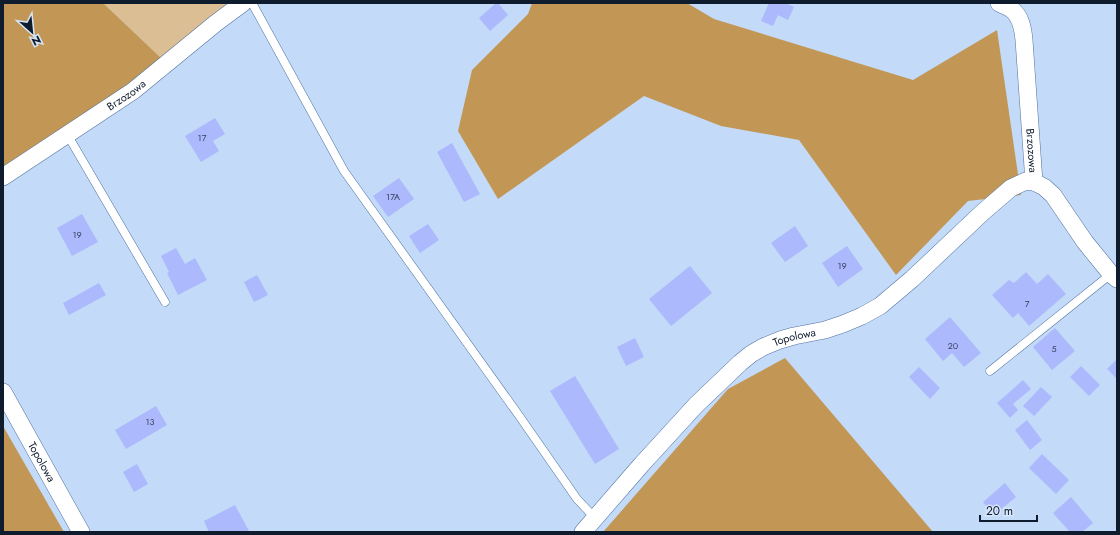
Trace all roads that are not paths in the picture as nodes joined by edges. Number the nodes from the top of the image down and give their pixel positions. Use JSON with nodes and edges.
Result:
{"nodes":[{"id":1,"x":243,"y":3,"type":"edge"},
{"id":2,"x":252,"y":3,"type":"edge"},
{"id":3,"x":999,"y":3,"type":"edge"},
{"id":4,"x":67,"y":134,"type":"junction"},
{"id":5,"x":3,"y":177,"type":"edge"},
{"id":6,"x":1034,"y":182,"type":"junction"},
{"id":7,"x":1114,"y":276,"type":"edge"},
{"id":8,"x":164,"y":302,"type":"dead end"},
{"id":9,"x":990,"y":371,"type":"dead end"},
{"id":10,"x":3,"y":392,"type":"edge"},
{"id":11,"x":595,"y":518,"type":"junction"},
{"id":12,"x":81,"y":532,"type":"edge"},
{"id":13,"x":583,"y":532,"type":"edge"}],
"edges":[{"from":1,"to":4,"type":"street","name":"Brzozowa"},
{"from":2,"to":11,"type":"lane"},
{"from":3,"to":6,"type":"street","name":"Brzozowa"},
{"from":4,"to":5,"type":"street","name":"Brzozowa"},
{"from":4,"to":8,"type":"lane"},
{"from":6,"to":7,"type":"street","name":"Brzozowa"},
{"from":6,"to":11,"type":"street","name":"Topolowa"},
{"from":7,"to":9,"type":"lane"},
{"from":10,"to":12,"type":"street","name":"Topolowa"},
{"from":11,"to":13,"type":"street","name":"Topolowa"}]}
